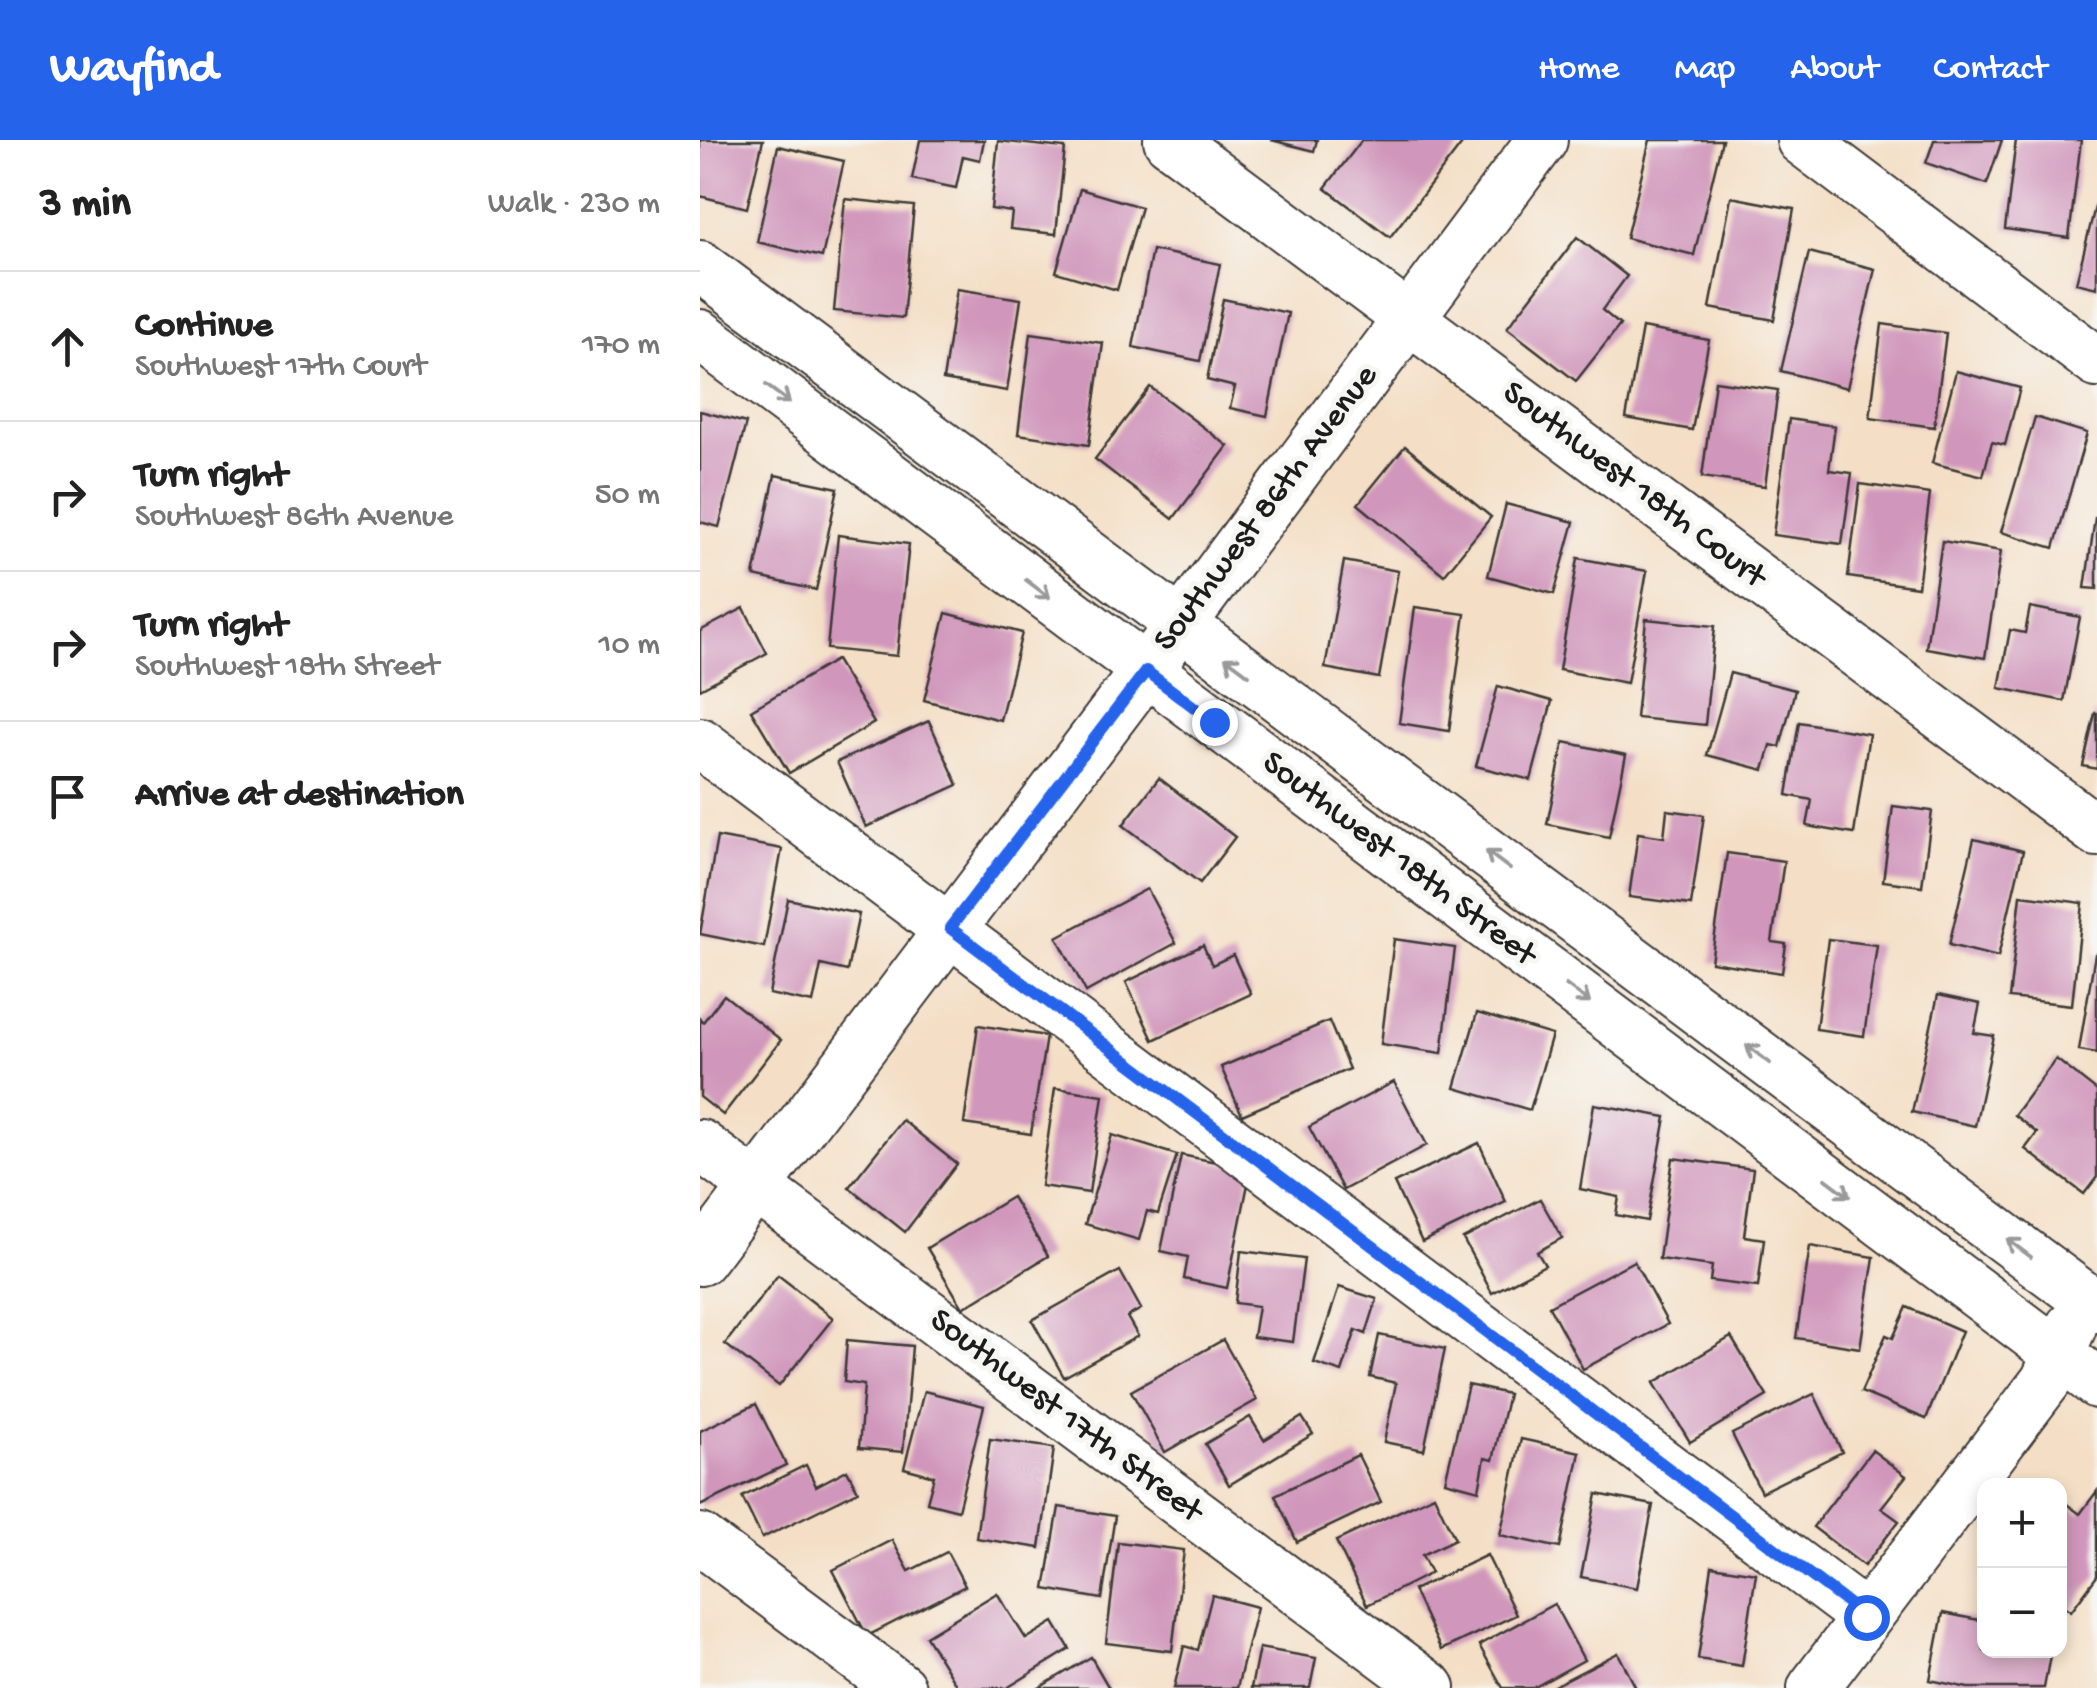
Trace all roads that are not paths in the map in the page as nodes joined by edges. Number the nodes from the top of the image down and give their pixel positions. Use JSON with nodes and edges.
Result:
{"nodes":[{"id":1,"x":1169,"y":140,"type":"edge"},
{"id":2,"x":1542,"y":140,"type":"edge"},
{"id":3,"x":1802,"y":140,"type":"edge"},
{"id":4,"x":700,"y":266,"type":"edge"},
{"id":5,"x":1408,"y":320,"type":"junction"},
{"id":6,"x":700,"y":335,"type":"edge"},
{"id":7,"x":2097,"y":362,"type":"edge"},
{"id":8,"x":1181,"y":624,"type":"junction"},
{"id":9,"x":1146,"y":671,"type":"junction"},
{"id":10,"x":700,"y":743,"type":"edge"},
{"id":11,"x":2097,"y":831,"type":"edge"},
{"id":12,"x":950,"y":928,"type":"junction"},
{"id":13,"x":700,"y":1144,"type":"edge"},
{"id":14,"x":754,"y":1186,"type":"junction"},
{"id":15,"x":700,"y":1260,"type":"edge"},
{"id":16,"x":2093,"y":1296,"type":"edge"},
{"id":17,"x":2078,"y":1369,"type":"edge"},
{"id":18,"x":700,"y":1538,"type":"edge"},
{"id":19,"x":1866,"y":1617,"type":"junction"},
{"id":20,"x":900,"y":1688,"type":"edge"},
{"id":21,"x":1430,"y":1688,"type":"edge"},
{"id":22,"x":1813,"y":1688,"type":"edge"}],
"edges":[{"from":1,"to":5,"type":"street","name":"Southwest 18th Court"},
{"from":2,"to":5,"type":"street","name":"Southwest 86th Avenue"},
{"from":3,"to":7,"type":"street"},
{"from":4,"to":8,"type":"street","name":"Southwest 18th Street"},
{"from":5,"to":8,"type":"street","name":"Southwest 86th Avenue"},
{"from":5,"to":11,"type":"street","name":"Southwest 18th Court"},
{"from":6,"to":9,"type":"street","name":"Southwest 18th Street","one_way":true},
{"from":8,"to":9,"type":"street","name":"Southwest 86th Avenue"},
{"from":16,"to":8,"type":"street","name":"Southwest 18th Street","one_way":true},
{"from":9,"to":12,"type":"street","name":"Southwest 86th Avenue"},
{"from":9,"to":17,"type":"street","name":"Southwest 18th Street","one_way":true},
{"from":10,"to":12,"type":"street"},
{"from":12,"to":14,"type":"street","name":"Southwest 86th Avenue"},
{"from":12,"to":19,"type":"street"},
{"from":13,"to":14,"type":"street","name":"Southwest 17th Street"},
{"from":14,"to":15,"type":"street","name":"Southwest 86th Avenue"},
{"from":14,"to":21,"type":"street","name":"Southwest 17th Street"},
{"from":16,"to":17,"type":"street"},
{"from":17,"to":19,"type":"street"},
{"from":18,"to":20,"type":"street"},
{"from":19,"to":22,"type":"street"}]}
